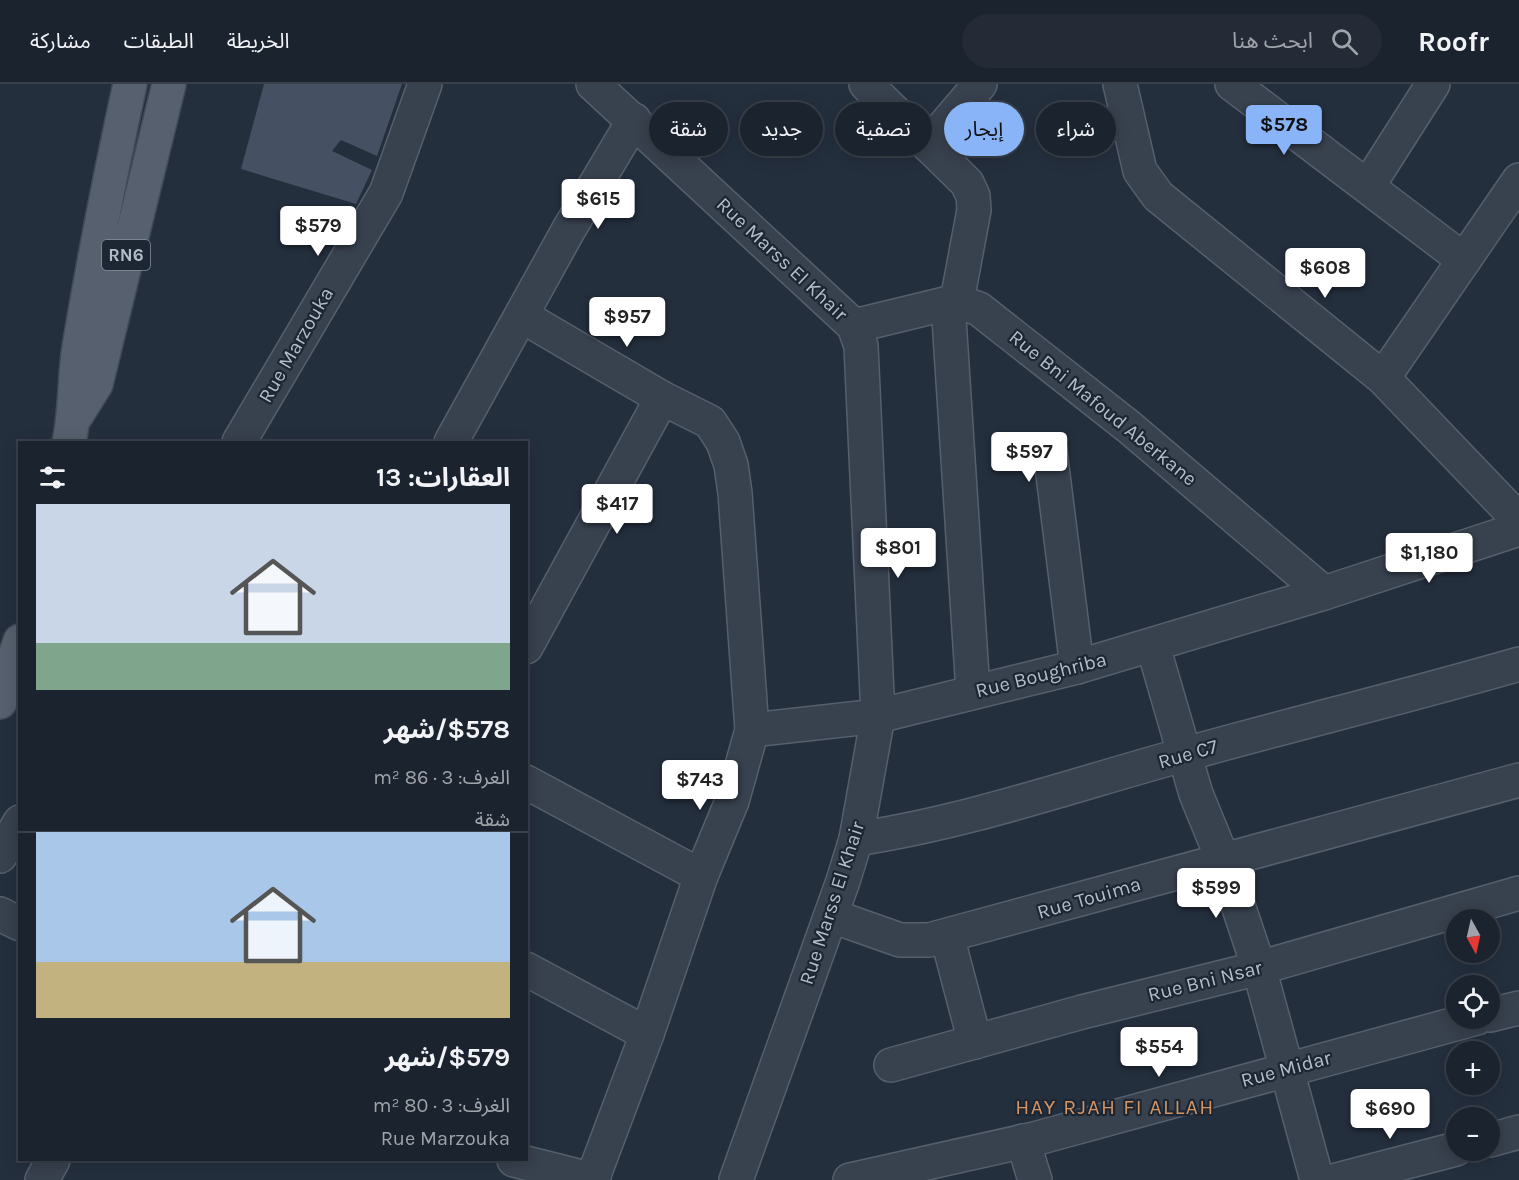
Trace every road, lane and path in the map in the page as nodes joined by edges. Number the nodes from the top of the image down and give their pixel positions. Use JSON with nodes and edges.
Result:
{"nodes":[{"id":1,"x":130,"y":84,"type":"edge"},
{"id":2,"x":169,"y":84,"type":"edge"},
{"id":3,"x":425,"y":84,"type":"edge"},
{"id":4,"x":593,"y":84,"type":"edge"},
{"id":5,"x":866,"y":84,"type":"edge"},
{"id":6,"x":980,"y":84,"type":"edge"},
{"id":7,"x":1120,"y":84,"type":"edge"},
{"id":8,"x":1433,"y":84,"type":"edge"},
{"id":9,"x":1249,"y":90,"type":"edge"},
{"id":10,"x":884,"y":102,"type":"edge"},
{"id":11,"x":634,"y":120,"type":"junction"},
{"id":12,"x":932,"y":140,"type":"edge"},
{"id":13,"x":932,"y":149,"type":"edge"},
{"id":14,"x":1368,"y":186,"type":"junction"},
{"id":15,"x":1517,"y":187,"type":"edge"},
{"id":16,"x":1464,"y":260,"type":"junction"},
{"id":17,"x":952,"y":302,"type":"junction"},
{"id":18,"x":522,"y":316,"type":"junction"},
{"id":19,"x":854,"y":326,"type":"junction"},
{"id":20,"x":1383,"y":378,"type":"junction"},
{"id":21,"x":662,"y":398,"type":"junction"},
{"id":22,"x":71,"y":431,"type":"edge"},
{"id":23,"x":240,"y":441,"type":"edge"},
{"id":24,"x":453,"y":441,"type":"edge"},
{"id":25,"x":1050,"y":451,"type":"dead end"},
{"id":26,"x":1519,"y":520,"type":"edge"},
{"id":27,"x":1519,"y":529,"type":"edge"},
{"id":28,"x":1324,"y":592,"type":"junction"},
{"id":29,"x":528,"y":643,"type":"edge"},
{"id":30,"x":1153,"y":646,"type":"junction"},
{"id":31,"x":18,"y":647,"type":"edge"},
{"id":32,"x":1519,"y":664,"type":"edge"},
{"id":33,"x":1077,"y":667,"type":"junction"},
{"id":34,"x":973,"y":692,"type":"junction"},
{"id":35,"x":0,"y":702,"type":"edge"},
{"id":36,"x":878,"y":716,"type":"junction"},
{"id":37,"x":752,"y":730,"type":"junction"},
{"id":38,"x":1185,"y":754,"type":"junction"},
{"id":39,"x":1519,"y":780,"type":"edge"},
{"id":40,"x":528,"y":783,"type":"edge"},
{"id":41,"x":18,"y":825,"type":"edge"},
{"id":42,"x":856,"y":839,"type":"junction"},
{"id":43,"x":0,"y":856,"type":"edge"},
{"id":44,"x":1223,"y":860,"type":"junction"},
{"id":45,"x":701,"y":876,"type":"junction"},
{"id":46,"x":1519,"y":892,"type":"edge"},
{"id":47,"x":0,"y":914,"type":"edge"},
{"id":48,"x":832,"y":915,"type":"junction"},
{"id":49,"x":18,"y":923,"type":"edge"},
{"id":50,"x":947,"y":936,"type":"junction"},
{"id":51,"x":1259,"y":968,"type":"junction"},
{"id":52,"x":528,"y":970,"type":"edge"},
{"id":53,"x":1519,"y":1008,"type":"edge"},
{"id":54,"x":1500,"y":1013,"type":"edge"},
{"id":55,"x":1446,"y":1026,"type":"edge"},
{"id":56,"x":647,"y":1034,"type":"junction"},
{"id":57,"x":975,"y":1042,"type":"junction"},
{"id":58,"x":891,"y":1065,"type":"dead end"},
{"id":59,"x":1285,"y":1069,"type":"junction"},
{"id":60,"x":1519,"y":1132,"type":"edge"},
{"id":61,"x":1500,"y":1137,"type":"edge"},
{"id":62,"x":1023,"y":1141,"type":"junction"},
{"id":63,"x":1446,"y":1153,"type":"edge"},
{"id":64,"x":52,"y":1161,"type":"edge"},
{"id":65,"x":518,"y":1161,"type":"edge"},
{"id":66,"x":1390,"y":1173,"type":"edge"},
{"id":67,"x":42,"y":1180,"type":"edge"},
{"id":68,"x":593,"y":1180,"type":"edge"},
{"id":69,"x":736,"y":1180,"type":"edge"},
{"id":70,"x":850,"y":1180,"type":"edge"},
{"id":71,"x":1035,"y":1180,"type":"edge"},
{"id":72,"x":1317,"y":1180,"type":"edge"},
{"id":73,"x":1337,"y":1180,"type":"edge"}],
"edges":[{"from":1,"to":22,"type":"main road","number":"RN6"},
{"from":2,"to":22,"type":"main road","number":"RN6"},
{"from":3,"to":23,"type":"street","name":"Rue Marzouka"},
{"from":4,"to":11,"type":"street","name":"Rue Marss El Khair"},
{"from":5,"to":10,"type":"street"},
{"from":6,"to":12,"type":"street"},
{"from":7,"to":20,"type":"street"},
{"from":8,"to":14,"type":"street"},
{"from":9,"to":14,"type":"street"},
{"from":11,"to":18,"type":"street"},
{"from":11,"to":19,"type":"street","name":"Rue Marss El Khair"},
{"from":13,"to":17,"type":"street"},
{"from":14,"to":16,"type":"street"},
{"from":15,"to":16,"type":"street"},
{"from":16,"to":20,"type":"street"},
{"from":17,"to":19,"type":"street"},
{"from":17,"to":28,"type":"street","name":"Rue Bni Mafoud Aberkane"},
{"from":17,"to":34,"type":"street"},
{"from":18,"to":21,"type":"street"},
{"from":18,"to":24,"type":"street"},
{"from":19,"to":36,"type":"street","name":"Rue Marss El Khair"},
{"from":20,"to":26,"type":"street"},
{"from":21,"to":29,"type":"street"},
{"from":21,"to":37,"type":"street"},
{"from":25,"to":33,"type":"street"},
{"from":27,"to":28,"type":"street","name":"Rue Boughriba"},
{"from":28,"to":30,"type":"street","name":"Rue Boughriba"},
{"from":30,"to":33,"type":"street","name":"Rue Boughriba"},
{"from":30,"to":38,"type":"street"},
{"from":31,"to":35,"type":"main road"},
{"from":32,"to":38,"type":"street","name":"Rue C7"},
{"from":33,"to":34,"type":"street","name":"Rue Boughriba"},
{"from":34,"to":36,"type":"street","name":"Rue Boughriba"},
{"from":36,"to":37,"type":"street","name":"Rue Boughriba"},
{"from":36,"to":42,"type":"street","name":"Rue Marss El Khair"},
{"from":37,"to":45,"type":"street"},
{"from":38,"to":42,"type":"street","name":"Rue C7"},
{"from":38,"to":44,"type":"street"},
{"from":39,"to":44,"type":"street","name":"Rue Touima"},
{"from":40,"to":45,"type":"street"},
{"from":41,"to":43,"type":"street"},
{"from":42,"to":48,"type":"street","name":"Rue Marss El Khair"},
{"from":44,"to":50,"type":"street","name":"Rue Touima"},
{"from":44,"to":51,"type":"street"},
{"from":45,"to":56,"type":"street"},
{"from":46,"to":51,"type":"street","name":"Rue Bni Nsar"},
{"from":47,"to":49,"type":"street"},
{"from":48,"to":50,"type":"street","name":"Rue Touima"},
{"from":48,"to":69,"type":"street","name":"Rue Marss El Khair"},
{"from":50,"to":57,"type":"street"},
{"from":51,"to":57,"type":"street","name":"Rue Bni Nsar"},
{"from":51,"to":59,"type":"street"},
{"from":52,"to":56,"type":"street"},
{"from":53,"to":54,"type":"street"},
{"from":55,"to":59,"type":"street","name":"Rue Midar"},
{"from":56,"to":68,"type":"street"},
{"from":57,"to":58,"type":"street","name":"Rue Bni Nsar"},
{"from":59,"to":62,"type":"street","name":"Rue Midar"},
{"from":59,"to":72,"type":"street"},
{"from":60,"to":61,"type":"street"},
{"from":62,"to":70,"type":"street","name":"Rue Midar"},
{"from":62,"to":71,"type":"street"},
{"from":63,"to":66,"type":"street"},
{"from":64,"to":67,"type":"street"},
{"from":65,"to":68,"type":"street"},
{"from":66,"to":73,"type":"street"}]}
